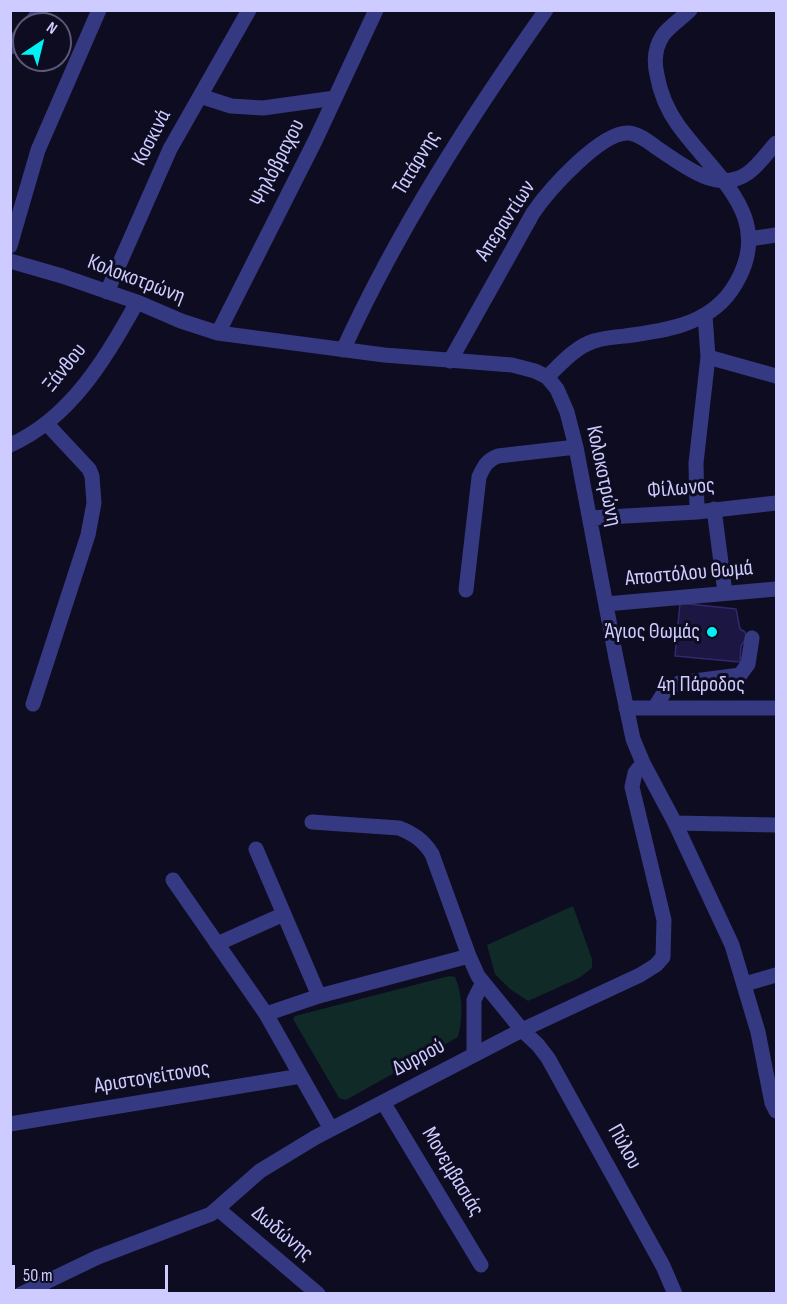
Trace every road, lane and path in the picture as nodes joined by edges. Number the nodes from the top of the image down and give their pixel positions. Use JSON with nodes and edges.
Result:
{"nodes":[{"id":1,"x":99,"y":10,"type":"edge"},
{"id":2,"x":249,"y":10,"type":"edge"},
{"id":3,"x":376,"y":10,"type":"edge"},
{"id":4,"x":546,"y":10,"type":"edge"},
{"id":5,"x":690,"y":10,"type":"edge"},
{"id":6,"x":200,"y":96,"type":"junction"},
{"id":7,"x":335,"y":98,"type":"junction"},
{"id":8,"x":777,"y":144,"type":"edge"},
{"id":9,"x":724,"y":180,"type":"junction"},
{"id":10,"x":777,"y":235,"type":"edge"},
{"id":11,"x":749,"y":239,"type":"junction"},
{"id":12,"x":10,"y":246,"type":"edge"},
{"id":13,"x":10,"y":261,"type":"edge"},
{"id":14,"x":107,"y":292,"type":"junction"},
{"id":15,"x":137,"y":302,"type":"junction"},
{"id":16,"x":705,"y":315,"type":"junction"},
{"id":17,"x":218,"y":333,"type":"junction"},
{"id":18,"x":343,"y":350,"type":"junction"},
{"id":19,"x":708,"y":357,"type":"junction"},
{"id":20,"x":450,"y":361,"type":"junction"},
{"id":21,"x":777,"y":376,"type":"edge"},
{"id":22,"x":547,"y":377,"type":"junction"},
{"id":23,"x":47,"y":424,"type":"junction"},
{"id":24,"x":10,"y":446,"type":"edge"},
{"id":25,"x":576,"y":447,"type":"junction"},
{"id":26,"x":777,"y":503,"type":"edge"},
{"id":27,"x":714,"y":509,"type":"junction"},
{"id":28,"x":697,"y":512,"type":"junction"},
{"id":29,"x":590,"y":518,"type":"junction"},
{"id":30,"x":777,"y":589,"type":"edge"},
{"id":31,"x":466,"y":590,"type":"dead end"},
{"id":32,"x":725,"y":593,"type":"junction"},
{"id":33,"x":606,"y":604,"type":"junction"},
{"id":34,"x":752,"y":638,"type":"dead end"},
{"id":35,"x":33,"y":704,"type":"dead end"},
{"id":36,"x":655,"y":707,"type":"junction"},
{"id":37,"x":626,"y":708,"type":"junction"},
{"id":38,"x":777,"y":708,"type":"edge"},
{"id":39,"x":643,"y":763,"type":"junction"},
{"id":40,"x":312,"y":822,"type":"dead end"},
{"id":41,"x":675,"y":823,"type":"junction"},
{"id":42,"x":777,"y":825,"type":"edge"},
{"id":43,"x":256,"y":849,"type":"dead end"},
{"id":44,"x":173,"y":880,"type":"dead end"},
{"id":45,"x":284,"y":914,"type":"junction"},
{"id":46,"x":217,"y":944,"type":"junction"},
{"id":47,"x":469,"y":956,"type":"junction"},
{"id":48,"x":777,"y":975,"type":"edge"},
{"id":49,"x":483,"y":982,"type":"junction"},
{"id":50,"x":745,"y":984,"type":"junction"},
{"id":51,"x":320,"y":996,"type":"junction"},
{"id":52,"x":266,"y":1014,"type":"junction"},
{"id":53,"x":522,"y":1030,"type":"junction"},
{"id":54,"x":474,"y":1054,"type":"junction"},
{"id":55,"x":301,"y":1076,"type":"junction"},
{"id":56,"x":383,"y":1102,"type":"junction"},
{"id":57,"x":775,"y":1105,"type":"edge"},
{"id":58,"x":10,"y":1124,"type":"edge"},
{"id":59,"x":331,"y":1129,"type":"junction"},
{"id":60,"x":218,"y":1209,"type":"junction"},
{"id":61,"x":481,"y":1265,"type":"dead end"},
{"id":62,"x":21,"y":1293,"type":"edge"},
{"id":63,"x":318,"y":1293,"type":"edge"},
{"id":64,"x":675,"y":1293,"type":"edge"}],
"edges":[{"from":1,"to":12,"type":"street"},
{"from":2,"to":6,"type":"street","name":"Κοσκινά"},
{"from":3,"to":7,"type":"street","name":"Ψηλόβραχου"},
{"from":4,"to":18,"type":"street","name":"Τατάρνης"},
{"from":5,"to":9,"type":"street"},
{"from":6,"to":7,"type":"street"},
{"from":6,"to":14,"type":"street","name":"Κοσκινά"},
{"from":7,"to":17,"type":"street","name":"Ψηλόβραχου"},
{"from":8,"to":9,"type":"street"},
{"from":9,"to":11,"type":"street"},
{"from":9,"to":20,"type":"street","name":"Απεραντίων"},
{"from":10,"to":11,"type":"street"},
{"from":11,"to":16,"type":"street"},
{"from":13,"to":14,"type":"street","name":"Κολοκοτρώνη"},
{"from":14,"to":15,"type":"street","name":"Κολοκοτρώνη"},
{"from":15,"to":17,"type":"street","name":"Κολοκοτρώνη"},
{"from":15,"to":23,"type":"street","name":"Ξάνθου"},
{"from":16,"to":19,"type":"street"},
{"from":16,"to":22,"type":"street"},
{"from":17,"to":18,"type":"street","name":"Κολοκοτρώνη"},
{"from":18,"to":20,"type":"street","name":"Κολοκοτρώνη"},
{"from":19,"to":21,"type":"street"},
{"from":19,"to":28,"type":"street"},
{"from":20,"to":22,"type":"street","name":"Κολοκοτρώνη"},
{"from":22,"to":25,"type":"street","name":"Κολοκοτρώνη"},
{"from":23,"to":24,"type":"street","name":"Ξάνθου"},
{"from":23,"to":35,"type":"street"},
{"from":25,"to":29,"type":"street","name":"Κολοκοτρώνη"},
{"from":25,"to":31,"type":"street"},
{"from":26,"to":27,"type":"street","name":"Φίλωνος"},
{"from":27,"to":28,"type":"street","name":"Φίλωνος"},
{"from":27,"to":32,"type":"street"},
{"from":28,"to":29,"type":"street","name":"Φίλωνος"},
{"from":29,"to":33,"type":"street","name":"Κολοκοτρώνη"},
{"from":30,"to":32,"type":"street","name":"Αποστόλου Θωμά"},
{"from":32,"to":33,"type":"street","name":"Αποστόλου Θωμά"},
{"from":33,"to":37,"type":"street","name":"Κολοκοτρώνη"},
{"from":34,"to":36,"type":"street"},
{"from":36,"to":37,"type":"street","name":"4η Πάροδος"},
{"from":36,"to":38,"type":"street","name":"4η Πάροδος"},
{"from":37,"to":39,"type":"street","name":"Κολοκοτρώνη"},
{"from":39,"to":41,"type":"street","name":"Κολοκοτρώνη"},
{"from":39,"to":53,"type":"street","name":"Δυρρού"},
{"from":40,"to":47,"type":"street","name":"Πύλου"},
{"from":41,"to":42,"type":"street"},
{"from":41,"to":50,"type":"street","name":"Κολοκοτρώνη"},
{"from":43,"to":45,"type":"street"},
{"from":44,"to":46,"type":"street"},
{"from":45,"to":46,"type":"street"},
{"from":45,"to":51,"type":"street"},
{"from":46,"to":52,"type":"street"},
{"from":47,"to":49,"type":"street","name":"Πύλου"},
{"from":47,"to":51,"type":"street"},
{"from":48,"to":50,"type":"street"},
{"from":49,"to":53,"type":"street","name":"Πύλου"},
{"from":49,"to":54,"type":"street"},
{"from":50,"to":57,"type":"street","name":"Κολοκοτρώνη"},
{"from":51,"to":52,"type":"street"},
{"from":52,"to":55,"type":"street"},
{"from":53,"to":54,"type":"street","name":"Δυρρού"},
{"from":53,"to":64,"type":"street","name":"Πύλου"},
{"from":54,"to":56,"type":"street","name":"Δυρρού"},
{"from":55,"to":58,"type":"street","name":"Αριστογείτονος"},
{"from":55,"to":59,"type":"street"},
{"from":56,"to":59,"type":"street","name":"Δυρρού"},
{"from":56,"to":61,"type":"street","name":"Μονεμβασιάς"},
{"from":59,"to":60,"type":"street","name":"Δυρρού"},
{"from":60,"to":62,"type":"street","name":"Δυρρού"},
{"from":60,"to":63,"type":"street","name":"Δωδώνης"}]}
